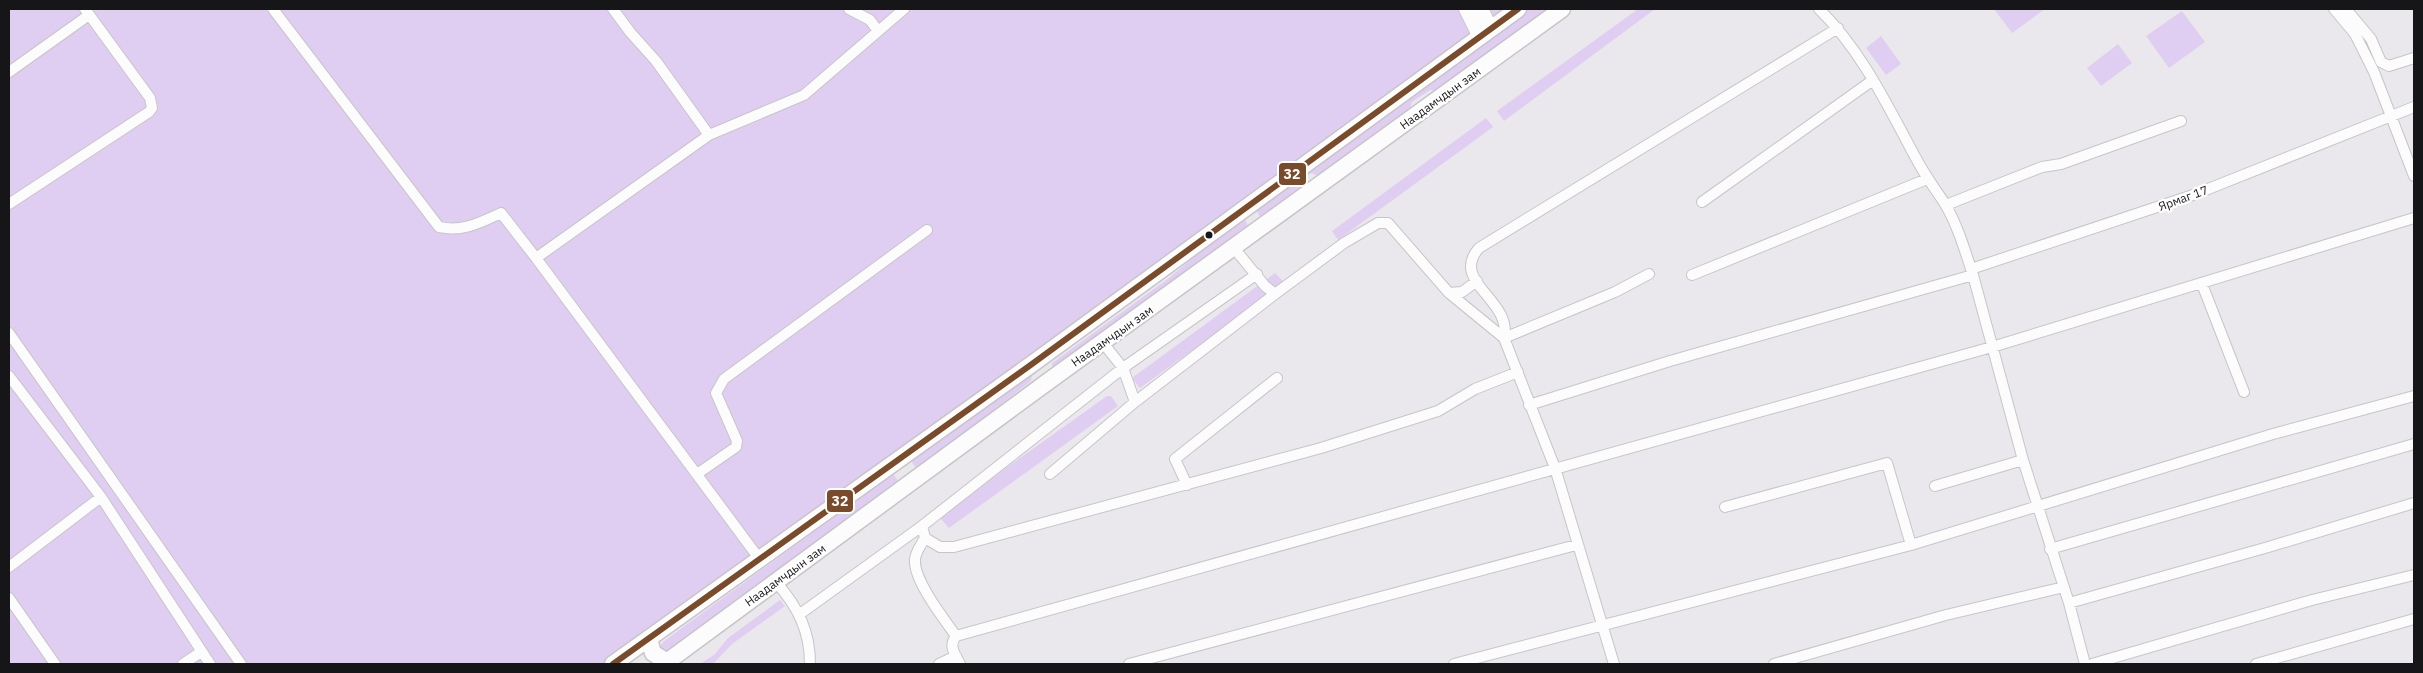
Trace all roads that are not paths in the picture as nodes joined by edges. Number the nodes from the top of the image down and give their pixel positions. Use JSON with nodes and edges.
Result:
{"nodes":[{"id":1,"x":273,"y":9,"type":"edge"},
{"id":2,"x":613,"y":9,"type":"edge"},
{"id":3,"x":849,"y":9,"type":"edge"},
{"id":4,"x":904,"y":9,"type":"edge"},
{"id":5,"x":1466,"y":9,"type":"edge"},
{"id":6,"x":1481,"y":9,"type":"edge"},
{"id":7,"x":1518,"y":9,"type":"edge"},
{"id":8,"x":1562,"y":9,"type":"edge"},
{"id":9,"x":1819,"y":9,"type":"edge"},
{"id":10,"x":2334,"y":9,"type":"edge"},
{"id":11,"x":2346,"y":9,"type":"edge"},
{"id":12,"x":87,"y":12,"type":"edge"},
{"id":13,"x":1838,"y":28,"type":"junction"},
{"id":14,"x":878,"y":31,"type":"junction"},
{"id":15,"x":1485,"y":33,"type":"junction"},
{"id":16,"x":2414,"y":58,"type":"edge"},
{"id":17,"x":9,"y":72,"type":"edge"},
{"id":18,"x":1873,"y":80,"type":"junction"},
{"id":19,"x":1413,"y":86,"type":"junction"},
{"id":20,"x":1428,"y":106,"type":"junction"},
{"id":21,"x":2414,"y":107,"type":"edge"},
{"id":22,"x":2390,"y":115,"type":"junction"},
{"id":23,"x":2181,"y":121,"type":"dead end"},
{"id":24,"x":709,"y":135,"type":"junction"},
{"id":25,"x":1303,"y":165,"type":"junction"},
{"id":26,"x":2413,"y":169,"type":"edge"},
{"id":27,"x":1927,"y":178,"type":"junction"},
{"id":28,"x":1320,"y":185,"type":"junction"},
{"id":29,"x":1702,"y":202,"type":"dead end"},
{"id":30,"x":9,"y":204,"type":"edge"},
{"id":31,"x":1946,"y":205,"type":"junction"},
{"id":32,"x":1240,"y":211,"type":"junction"},
{"id":33,"x":2414,"y":218,"type":"edge"},
{"id":34,"x":927,"y":230,"type":"dead end"},
{"id":35,"x":1256,"y":232,"type":"junction"},
{"id":36,"x":1234,"y":248,"type":"junction"},
{"id":37,"x":536,"y":258,"type":"junction"},
{"id":38,"x":1972,"y":272,"type":"junction"},
{"id":39,"x":1257,"y":274,"type":"junction"},
{"id":40,"x":1649,"y":274,"type":"dead end"},
{"id":41,"x":1692,"y":276,"type":"dead end"},
{"id":42,"x":1477,"y":281,"type":"junction"},
{"id":43,"x":2202,"y":284,"type":"junction"},
{"id":44,"x":1449,"y":293,"type":"junction"},
{"id":45,"x":1275,"y":294,"type":"junction"},
{"id":46,"x":9,"y":333,"type":"edge"},
{"id":47,"x":1504,"y":338,"type":"junction"},
{"id":48,"x":1103,"y":343,"type":"junction"},
{"id":49,"x":1992,"y":347,"type":"junction"},
{"id":50,"x":1032,"y":364,"type":"junction"},
{"id":51,"x":1124,"y":368,"type":"junction"},
{"id":52,"x":1518,"y":372,"type":"junction"},
{"id":53,"x":9,"y":376,"type":"edge"},
{"id":54,"x":1277,"y":378,"type":"dead end"},
{"id":55,"x":1046,"y":383,"type":"junction"},
{"id":56,"x":2244,"y":392,"type":"dead end"},
{"id":57,"x":2414,"y":396,"type":"edge"},
{"id":58,"x":1135,"y":402,"type":"junction"},
{"id":59,"x":1530,"y":405,"type":"junction"},
{"id":60,"x":2414,"y":444,"type":"edge"},
{"id":61,"x":2023,"y":460,"type":"junction"},
{"id":62,"x":1555,"y":468,"type":"junction"},
{"id":63,"x":697,"y":474,"type":"junction"},
{"id":64,"x":1050,"y":474,"type":"dead end"},
{"id":65,"x":1187,"y":485,"type":"junction"},
{"id":66,"x":1935,"y":486,"type":"dead end"},
{"id":67,"x":102,"y":497,"type":"junction"},
{"id":68,"x":2414,"y":503,"type":"edge"},
{"id":69,"x":1725,"y":507,"type":"dead end"},
{"id":70,"x":2037,"y":507,"type":"junction"},
{"id":71,"x":922,"y":526,"type":"junction"},
{"id":72,"x":925,"y":538,"type":"junction"},
{"id":73,"x":1576,"y":545,"type":"junction"},
{"id":74,"x":1911,"y":545,"type":"junction"},
{"id":75,"x":2050,"y":549,"type":"junction"},
{"id":76,"x":761,"y":561,"type":"junction"},
{"id":77,"x":9,"y":567,"type":"edge"},
{"id":78,"x":2414,"y":576,"type":"edge"},
{"id":79,"x":776,"y":582,"type":"junction"},
{"id":80,"x":2064,"y":587,"type":"junction"},
{"id":81,"x":9,"y":598,"type":"edge"},
{"id":82,"x":2069,"y":603,"type":"junction"},
{"id":83,"x":800,"y":614,"type":"junction"},
{"id":84,"x":2414,"y":619,"type":"edge"},
{"id":85,"x":1603,"y":625,"type":"junction"},
{"id":86,"x":956,"y":636,"type":"junction"},
{"id":87,"x":649,"y":639,"type":"junction"},
{"id":88,"x":201,"y":652,"type":"junction"},
{"id":89,"x":958,"y":660,"type":"edge"},
{"id":90,"x":666,"y":663,"type":"edge"},
{"id":91,"x":56,"y":664,"type":"edge"},
{"id":92,"x":183,"y":664,"type":"edge"},
{"id":93,"x":210,"y":664,"type":"edge"},
{"id":94,"x":241,"y":664,"type":"edge"},
{"id":95,"x":613,"y":664,"type":"edge"},
{"id":96,"x":810,"y":664,"type":"edge"},
{"id":97,"x":939,"y":664,"type":"edge"},
{"id":98,"x":1130,"y":664,"type":"edge"},
{"id":99,"x":1454,"y":664,"type":"edge"},
{"id":100,"x":1614,"y":664,"type":"edge"},
{"id":101,"x":1774,"y":664,"type":"edge"},
{"id":102,"x":2084,"y":664,"type":"edge"},
{"id":103,"x":2092,"y":664,"type":"edge"},
{"id":104,"x":2256,"y":664,"type":"edge"}],
"edges":[{"from":1,"to":37,"type":"street"},
{"from":2,"to":24,"type":"street"},
{"from":3,"to":14,"type":"street"},
{"from":4,"to":14,"type":"street"},
{"from":5,"to":15,"type":"main road"},
{"from":6,"to":15,"type":"main road"},
{"from":7,"to":15,"type":"highway","name":"Наадамчдын зам"},
{"from":8,"to":20,"type":"highway","name":"Наадамчдын зам"},
{"from":9,"to":13,"type":"street"},
{"from":10,"to":22,"type":"street"},
{"from":11,"to":16,"type":"street"},
{"from":12,"to":17,"type":"street"},
{"from":12,"to":30,"type":"street"},
{"from":13,"to":18,"type":"street"},
{"from":13,"to":42,"type":"street"},
{"from":14,"to":24,"type":"street"},
{"from":15,"to":19,"type":"highway","name":"Наадамчдын зам"},
{"from":18,"to":27,"type":"street"},
{"from":18,"to":29,"type":"street"},
{"from":19,"to":20,"type":"highway"},
{"from":19,"to":25,"type":"highway","name":"Наадамчдын зам"},
{"from":20,"to":28,"type":"highway","name":"Наадамчдын зам"},
{"from":21,"to":22,"type":"street","name":"Ярмаг 17"},
{"from":22,"to":26,"type":"street"},
{"from":22,"to":38,"type":"street","name":"Ярмаг 17"},
{"from":23,"to":31,"type":"street"},
{"from":24,"to":37,"type":"street"},
{"from":25,"to":28,"type":"highway"},
{"from":25,"to":32,"type":"highway","name":"Наадамчдын зам"},
{"from":27,"to":31,"type":"street"},
{"from":27,"to":41,"type":"street"},
{"from":28,"to":35,"type":"highway","name":"Наадамчдын зам"},
{"from":31,"to":38,"type":"street"},
{"from":32,"to":35,"type":"highway"},
{"from":32,"to":50,"type":"highway","name":"Наадамчдын зам"},
{"from":33,"to":43,"type":"street"},
{"from":34,"to":63,"type":"street"},
{"from":35,"to":36,"type":"highway","name":"Наадамчдын зам"},
{"from":36,"to":39,"type":"street"},
{"from":36,"to":48,"type":"highway","name":"Наадамчдын зам"},
{"from":37,"to":63,"type":"street"},
{"from":38,"to":49,"type":"street"},
{"from":38,"to":59,"type":"street","name":"Ярмаг 17"},
{"from":39,"to":45,"type":"street"},
{"from":39,"to":51,"type":"street"},
{"from":40,"to":47,"type":"street"},
{"from":42,"to":44,"type":"street"},
{"from":42,"to":47,"type":"street"},
{"from":43,"to":49,"type":"street"},
{"from":43,"to":56,"type":"street"},
{"from":44,"to":45,"type":"street"},
{"from":44,"to":47,"type":"street"},
{"from":45,"to":58,"type":"street"},
{"from":46,"to":94,"type":"street"},
{"from":47,"to":52,"type":"street"},
{"from":48,"to":51,"type":"street"},
{"from":48,"to":55,"type":"highway","name":"Наадамчдын зам"},
{"from":49,"to":61,"type":"street"},
{"from":49,"to":62,"type":"street"},
{"from":50,"to":55,"type":"highway"},
{"from":50,"to":76,"type":"highway","name":"Наадамчдын зам"},
{"from":51,"to":58,"type":"street"},
{"from":51,"to":71,"type":"street"},
{"from":52,"to":59,"type":"street"},
{"from":52,"to":65,"type":"street"},
{"from":53,"to":67,"type":"street"},
{"from":54,"to":65,"type":"street"},
{"from":55,"to":79,"type":"highway","name":"Наадамчдын зам"},
{"from":57,"to":70,"type":"street"},
{"from":58,"to":64,"type":"street"},
{"from":59,"to":62,"type":"street"},
{"from":60,"to":75,"type":"street"},
{"from":61,"to":66,"type":"street"},
{"from":61,"to":70,"type":"street"},
{"from":62,"to":73,"type":"street"},
{"from":62,"to":86,"type":"street"},
{"from":63,"to":76,"type":"street"},
{"from":65,"to":72,"type":"street"},
{"from":67,"to":77,"type":"street"},
{"from":67,"to":88,"type":"street"},
{"from":68,"to":82,"type":"street"},
{"from":69,"to":74,"type":"street"},
{"from":70,"to":74,"type":"street"},
{"from":70,"to":75,"type":"street"},
{"from":71,"to":72,"type":"street"},
{"from":71,"to":83,"type":"street"},
{"from":72,"to":86,"type":"street"},
{"from":73,"to":85,"type":"street"},
{"from":73,"to":98,"type":"street"},
{"from":74,"to":85,"type":"street"},
{"from":75,"to":80,"type":"street"},
{"from":76,"to":87,"type":"highway","name":"Наадамчдын зам"},
{"from":78,"to":103,"type":"street"},
{"from":79,"to":83,"type":"street"},
{"from":79,"to":90,"type":"highway","name":"Наадамчдын зам"},
{"from":80,"to":82,"type":"street"},
{"from":80,"to":101,"type":"street"},
{"from":81,"to":91,"type":"street"},
{"from":82,"to":102,"type":"street"},
{"from":83,"to":96,"type":"street"},
{"from":84,"to":104,"type":"street"},
{"from":85,"to":99,"type":"street"},
{"from":85,"to":100,"type":"street"},
{"from":86,"to":89,"type":"street"},
{"from":87,"to":90,"type":"highway"},
{"from":87,"to":95,"type":"highway","name":"Наадамчдын зам"},
{"from":88,"to":92,"type":"street"},
{"from":88,"to":93,"type":"street"},
{"from":89,"to":97,"type":"street"}]}
